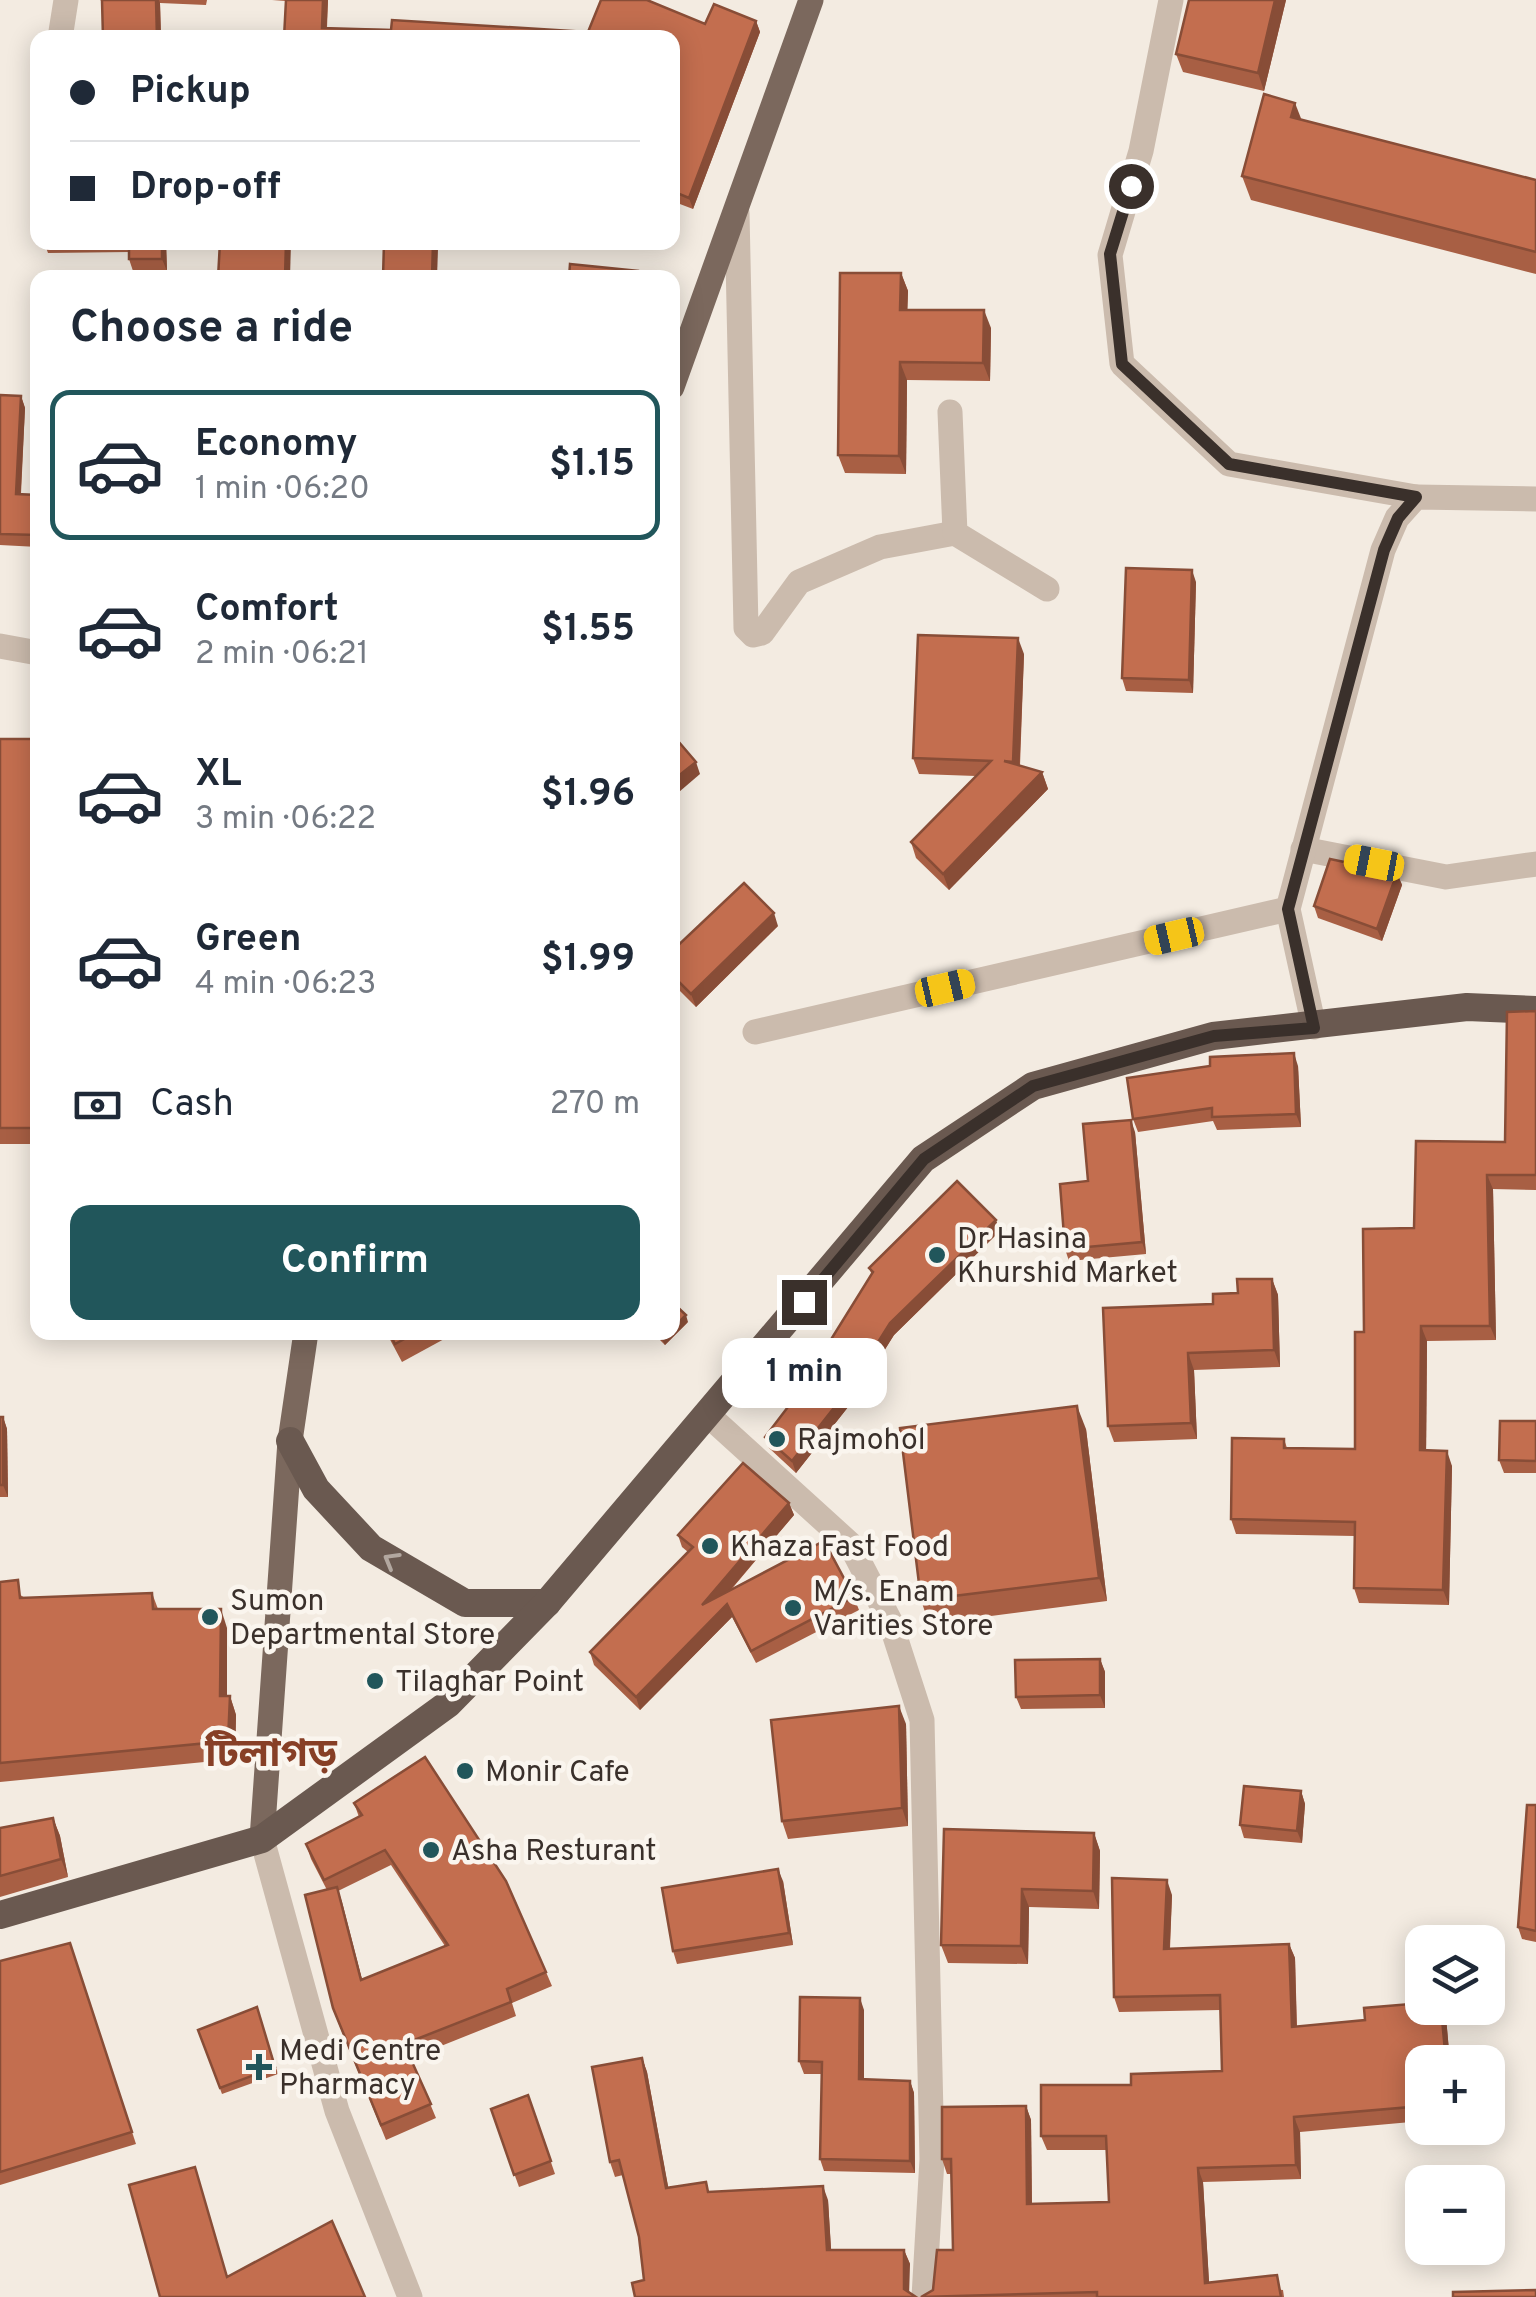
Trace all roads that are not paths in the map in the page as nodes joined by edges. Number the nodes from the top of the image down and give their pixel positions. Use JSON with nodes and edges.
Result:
{"nodes":[{"id":1,"x":66,"y":0,"type":"edge"},
{"id":2,"x":811,"y":0,"type":"edge"},
{"id":3,"x":1171,"y":0,"type":"edge"},
{"id":4,"x":61,"y":30,"type":"edge"},
{"id":5,"x":737,"y":213,"type":"junction"},
{"id":6,"x":680,"y":366,"type":"edge"},
{"id":7,"x":950,"y":412,"type":"dead end"},
{"id":8,"x":1416,"y":497,"type":"junction"},
{"id":9,"x":1536,"y":499,"type":"edge"},
{"id":10,"x":954,"y":533,"type":"junction"},
{"id":11,"x":1047,"y":589,"type":"dead end"},
{"id":12,"x":0,"y":646,"type":"edge"},
{"id":13,"x":30,"y":652,"type":"edge"},
{"id":14,"x":1303,"y":849,"type":"junction"},
{"id":15,"x":1536,"y":864,"type":"edge"},
{"id":16,"x":1288,"y":909,"type":"junction"},
{"id":17,"x":1536,"y":1010,"type":"edge"},
{"id":18,"x":1314,"y":1028,"type":"junction"},
{"id":19,"x":755,"y":1032,"type":"dead end"},
{"id":20,"x":305,"y":1340,"type":"edge"},
{"id":21,"x":709,"y":1416,"type":"junction"},
{"id":22,"x":290,"y":1440,"type":"junction"},
{"id":23,"x":547,"y":1604,"type":"junction"},
{"id":24,"x":262,"y":1838,"type":"junction"},
{"id":25,"x":0,"y":1915,"type":"edge"},
{"id":26,"x":410,"y":2297,"type":"edge"},
{"id":27,"x":924,"y":2297,"type":"edge"}],
"edges":[{"from":1,"to":4,"type":"street"},
{"from":2,"to":5,"type":"main road"},
{"from":3,"to":8,"type":"street"},
{"from":5,"to":6,"type":"main road"},
{"from":5,"to":10,"type":"street"},
{"from":7,"to":10,"type":"street"},
{"from":8,"to":9,"type":"street"},
{"from":8,"to":14,"type":"street"},
{"from":10,"to":11,"type":"street"},
{"from":12,"to":13,"type":"street"},
{"from":14,"to":15,"type":"street"},
{"from":14,"to":16,"type":"street"},
{"from":16,"to":18,"type":"street"},
{"from":16,"to":19,"type":"street"},
{"from":17,"to":18,"type":"highway"},
{"from":18,"to":21,"type":"highway"},
{"from":20,"to":22,"type":"main road"},
{"from":21,"to":23,"type":"highway"},
{"from":21,"to":27,"type":"street"},
{"from":23,"to":22,"type":"highway","one_way":true},
{"from":22,"to":24,"type":"main road"},
{"from":23,"to":24,"type":"highway"},
{"from":24,"to":25,"type":"highway"},
{"from":24,"to":26,"type":"street"}]}
